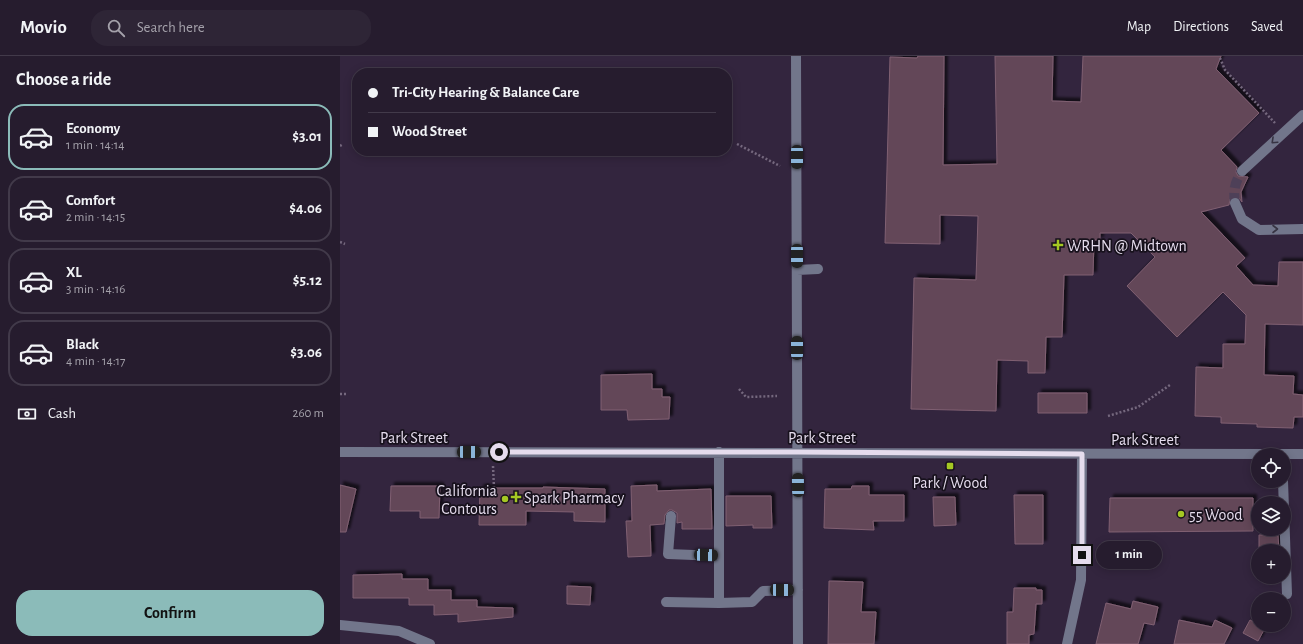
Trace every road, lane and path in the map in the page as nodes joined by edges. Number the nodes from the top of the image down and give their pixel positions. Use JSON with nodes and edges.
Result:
{"nodes":[{"id":1,"x":796,"y":56,"type":"edge"},
{"id":2,"x":1220,"y":58,"type":"dead end"},
{"id":3,"x":1303,"y":115,"type":"edge"},
{"id":4,"x":1270,"y":118,"type":"dead end"},
{"id":5,"x":343,"y":144,"type":"dead end"},
{"id":6,"x":737,"y":144,"type":"dead end"},
{"id":7,"x":340,"y":146,"type":"edge"},
{"id":8,"x":780,"y":166,"type":"dead end"},
{"id":9,"x":1242,"y":171,"type":"tunnel mouth"},
{"id":10,"x":1235,"y":204,"type":"tunnel mouth"},
{"id":11,"x":1303,"y":229,"type":"edge"},
{"id":12,"x":340,"y":242,"type":"edge"},
{"id":13,"x":345,"y":244,"type":"dead end"},
{"id":14,"x":818,"y":268,"type":"dead end"},
{"id":15,"x":797,"y":270,"type":"junction"},
{"id":16,"x":1170,"y":385,"type":"dead end"},
{"id":17,"x":739,"y":389,"type":"dead end"},
{"id":18,"x":340,"y":394,"type":"edge"},
{"id":19,"x":346,"y":394,"type":"dead end"},
{"id":20,"x":777,"y":396,"type":"dead end"},
{"id":21,"x":1108,"y":416,"type":"dead end"},
{"id":22,"x":340,"y":452,"type":"edge"},
{"id":23,"x":719,"y":452,"type":"junction"},
{"id":24,"x":798,"y":452,"type":"junction"},
{"id":25,"x":1082,"y":454,"type":"junction"},
{"id":26,"x":1291,"y":454,"type":"edge"},
{"id":27,"x":1303,"y":454,"type":"edge"},
{"id":28,"x":1251,"y":455,"type":"edge"},
{"id":29,"x":493,"y":466,"type":"dead end"},
{"id":30,"x":494,"y":488,"type":"dead end"},
{"id":31,"x":1283,"y":488,"type":"edge"},
{"id":32,"x":671,"y":516,"type":"dead end"},
{"id":33,"x":719,"y":556,"type":"junction"},
{"id":34,"x":798,"y":590,"type":"junction"},
{"id":35,"x":1287,"y":592,"type":"edge"},
{"id":36,"x":666,"y":602,"type":"dead end"},
{"id":37,"x":719,"y":603,"type":"junction"},
{"id":38,"x":340,"y":625,"type":"edge"},
{"id":39,"x":430,"y":644,"type":"edge"},
{"id":40,"x":798,"y":644,"type":"edge"},
{"id":41,"x":1067,"y":644,"type":"edge"}],
"edges":[{"from":1,"to":15,"type":"street"},
{"from":2,"to":4,"type":"path"},
{"from":3,"to":9,"type":"street","one_way":true},
{"from":5,"to":7,"type":"path"},
{"from":6,"to":8,"type":"path"},
{"from":10,"to":11,"type":"street","one_way":true},
{"from":12,"to":13,"type":"path"},
{"from":14,"to":15,"type":"street"},
{"from":15,"to":24,"type":"street"},
{"from":16,"to":21,"type":"path"},
{"from":17,"to":20,"type":"path"},
{"from":18,"to":19,"type":"path"},
{"from":22,"to":23,"type":"street","name":"Park Street"},
{"from":23,"to":24,"type":"street","name":"Park Street"},
{"from":23,"to":33,"type":"street"},
{"from":24,"to":25,"type":"street","name":"Park Street"},
{"from":24,"to":34,"type":"street"},
{"from":25,"to":28,"type":"street","name":"Park Street"},
{"from":25,"to":41,"type":"street"},
{"from":26,"to":27,"type":"street","name":"Park Street"},
{"from":29,"to":30,"type":"path"},
{"from":31,"to":35,"type":"street"},
{"from":32,"to":33,"type":"street"},
{"from":33,"to":37,"type":"street"},
{"from":34,"to":37,"type":"street"},
{"from":34,"to":40,"type":"street"},
{"from":36,"to":37,"type":"street"},
{"from":38,"to":39,"type":"street"}]}
